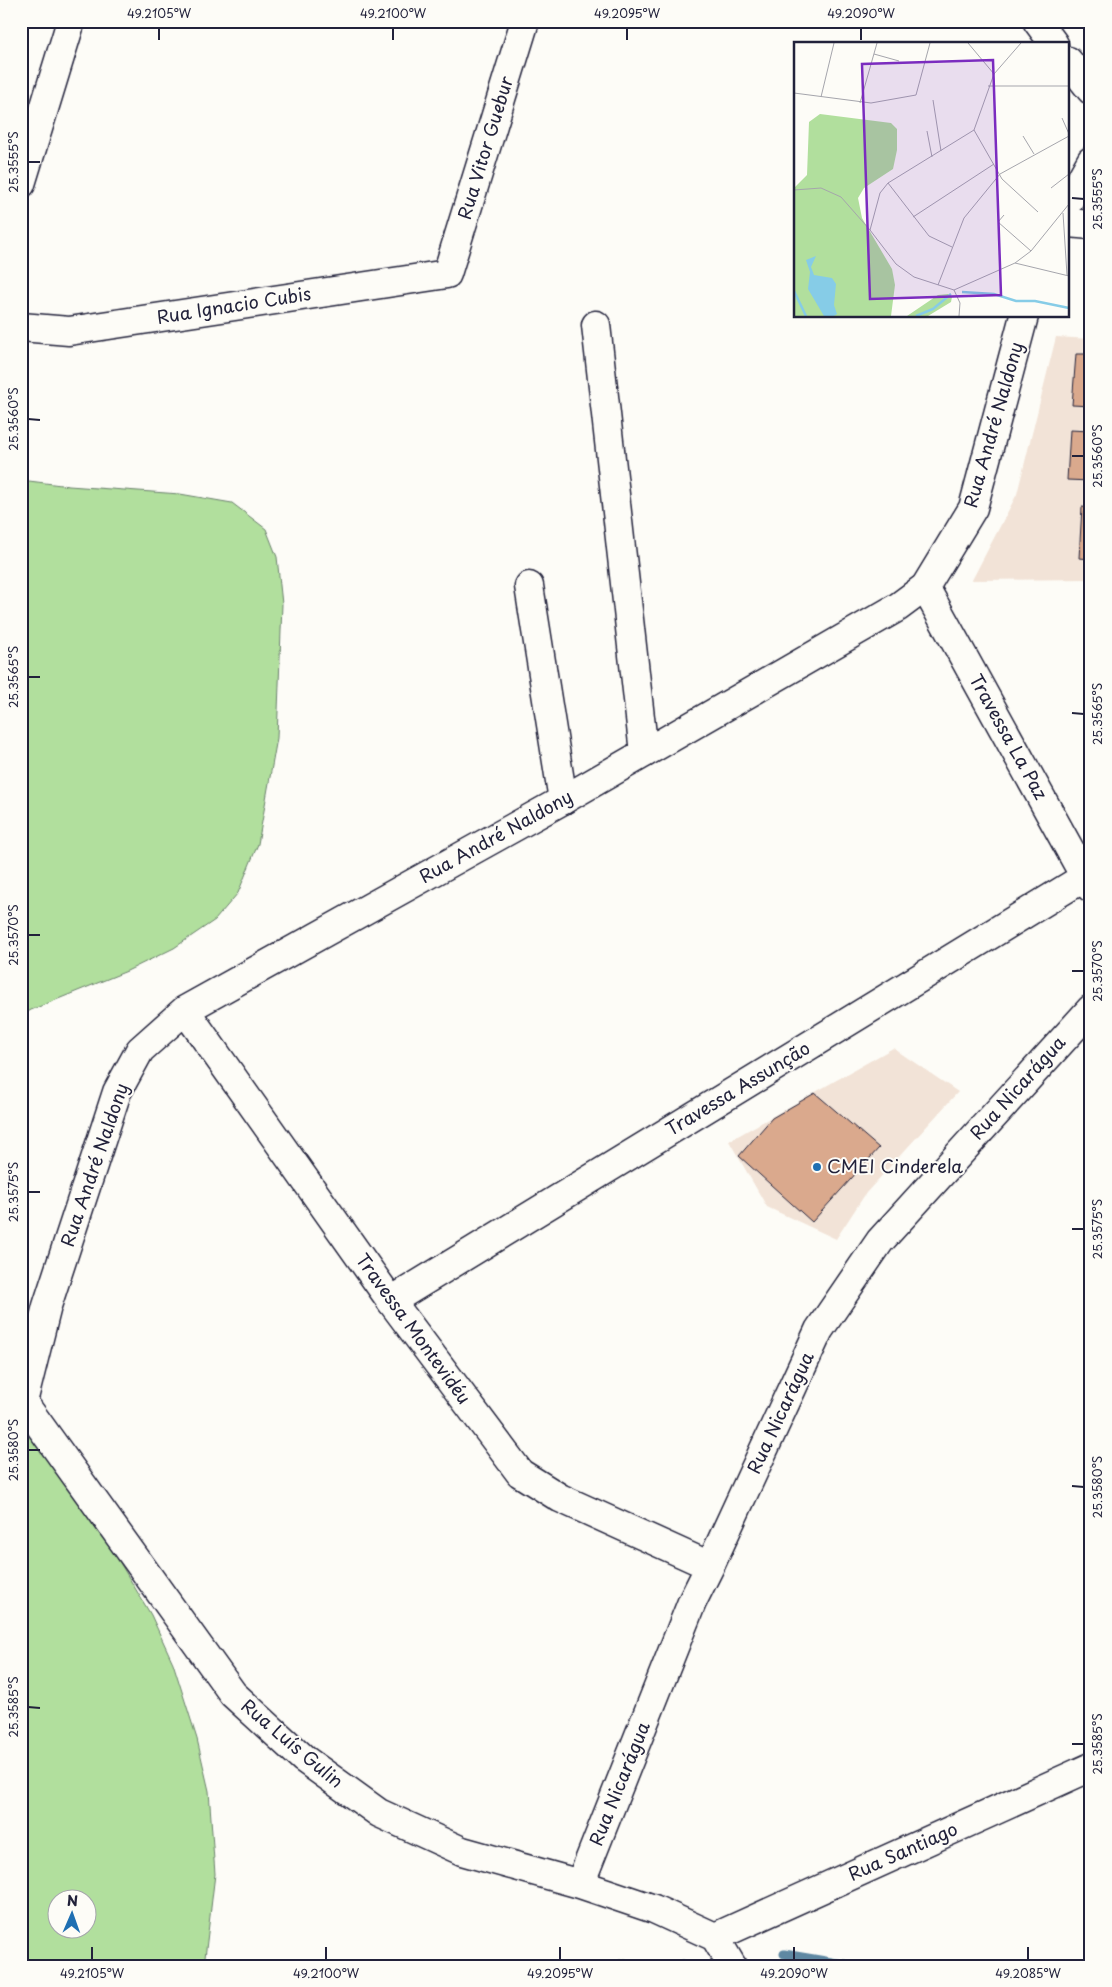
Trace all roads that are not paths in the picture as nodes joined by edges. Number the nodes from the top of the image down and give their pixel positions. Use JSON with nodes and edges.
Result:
{"nodes":[{"id":1,"x":71,"y":21,"type":"edge"},
{"id":2,"x":525,"y":21,"type":"edge"},
{"id":3,"x":1037,"y":21,"type":"edge"},
{"id":4,"x":1053,"y":42,"type":"edge"},
{"id":5,"x":1070,"y":64,"type":"edge"},
{"id":6,"x":1091,"y":90,"type":"edge"},
{"id":7,"x":1091,"y":161,"type":"edge"},
{"id":8,"x":21,"y":184,"type":"edge"},
{"id":9,"x":1070,"y":198,"type":"edge"},
{"id":10,"x":1070,"y":223,"type":"edge"},
{"id":11,"x":1091,"y":225,"type":"edge"},
{"id":12,"x":447,"y":274,"type":"joint"},
{"id":13,"x":1023,"y":318,"type":"edge"},
{"id":14,"x":596,"y":325,"type":"dead end"},
{"id":15,"x":21,"y":327,"type":"edge"},
{"id":16,"x":529,"y":586,"type":"dead end"},
{"id":17,"x":925,"y":587,"type":"junction"},
{"id":18,"x":644,"y":753,"type":"junction"},
{"id":19,"x":563,"y":800,"type":"junction"},
{"id":20,"x":1088,"y":882,"type":"edge"},
{"id":21,"x":1091,"y":1009,"type":"edge"},
{"id":22,"x":185,"y":1010,"type":"junction"},
{"id":23,"x":391,"y":1301,"type":"junction"},
{"id":24,"x":22,"y":1401,"type":"edge"},
{"id":25,"x":710,"y":1566,"type":"junction"},
{"id":26,"x":1091,"y":1767,"type":"edge"},
{"id":27,"x":580,"y":1884,"type":"junction"},
{"id":28,"x":715,"y":1937,"type":"junction"},
{"id":29,"x":732,"y":1966,"type":"edge"}],
"edges":[{"from":1,"to":8,"type":"street"},
{"from":2,"to":12,"type":"street","name":"Rua Vitor Guebur"},
{"from":3,"to":4,"type":"street"},
{"from":5,"to":6,"type":"street"},
{"from":7,"to":9,"type":"street"},
{"from":10,"to":11,"type":"street"},
{"from":12,"to":15,"type":"street","name":"Rua Ignacio Cubis"},
{"from":13,"to":17,"type":"street","name":"Rua André Naldony"},
{"from":14,"to":18,"type":"street"},
{"from":16,"to":19,"type":"street"},
{"from":17,"to":18,"type":"street","name":"Rua André Naldony"},
{"from":17,"to":20,"type":"street","name":"Travessa La Paz"},
{"from":18,"to":19,"type":"street","name":"Rua André Naldony"},
{"from":19,"to":22,"type":"street","name":"Rua André Naldony"},
{"from":20,"to":23,"type":"street","name":"Travessa Assunção"},
{"from":21,"to":25,"type":"street","name":"Rua Nicarágua"},
{"from":22,"to":23,"type":"street","name":"Travessa Montevidéu"},
{"from":22,"to":24,"type":"street","name":"Rua André Naldony"},
{"from":23,"to":25,"type":"street","name":"Travessa Montevidéu"},
{"from":24,"to":27,"type":"street","name":"Rua Luís Gulin"},
{"from":25,"to":27,"type":"street","name":"Rua Nicarágua"},
{"from":26,"to":28,"type":"street","name":"Rua Santiago"},
{"from":27,"to":28,"type":"street","name":"Rua Luís Gulin"},
{"from":28,"to":29,"type":"street"}]}
